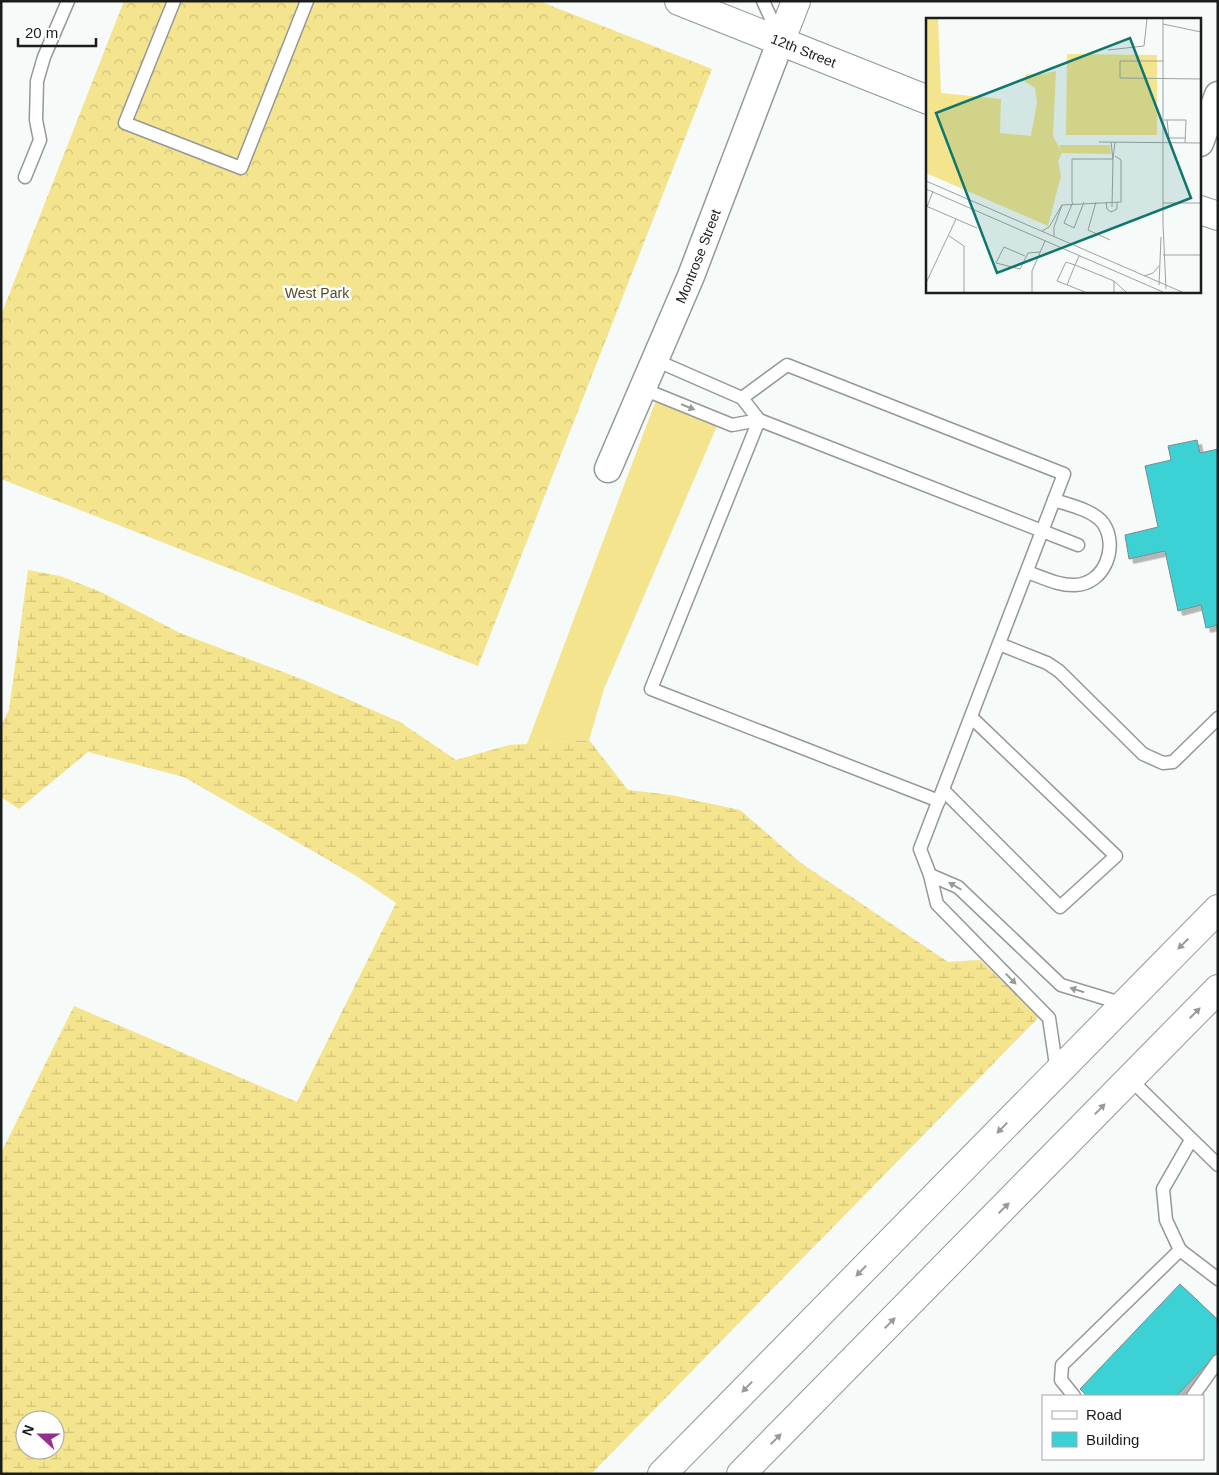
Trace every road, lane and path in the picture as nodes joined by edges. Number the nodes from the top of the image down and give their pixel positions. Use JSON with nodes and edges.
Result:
{"nodes":[{"id":1,"x":68,"y":1,"type":"edge"},
{"id":2,"x":174,"y":1,"type":"edge"},
{"id":3,"x":307,"y":1,"type":"edge"},
{"id":4,"x":679,"y":1,"type":"edge"},
{"id":5,"x":763,"y":1,"type":"edge"},
{"id":6,"x":796,"y":1,"type":"edge"},
{"id":7,"x":781,"y":40,"type":"junction"},
{"id":8,"x":1218,"y":96,"type":"edge"},
{"id":9,"x":926,"y":99,"type":"edge"},
{"id":10,"x":1202,"y":138,"type":"edge"},
{"id":11,"x":24,"y":177,"type":"dead end"},
{"id":12,"x":1202,"y":211,"type":"edge"},
{"id":13,"x":1218,"y":216,"type":"edge"},
{"id":14,"x":655,"y":360,"type":"junction"},
{"id":15,"x":643,"y":389,"type":"junction"},
{"id":16,"x":742,"y":398,"type":"junction"},
{"id":17,"x":758,"y":420,"type":"junction"},
{"id":18,"x":608,"y":470,"type":"dead end"},
{"id":19,"x":1054,"y":500,"type":"junction"},
{"id":20,"x":1042,"y":531,"type":"junction"},
{"id":21,"x":1078,"y":545,"type":"dead end"},
{"id":22,"x":1027,"y":572,"type":"junction"},
{"id":23,"x":999,"y":644,"type":"junction"},
{"id":24,"x":971,"y":718,"type":"junction"},
{"id":25,"x":1218,"y":718,"type":"edge"},
{"id":26,"x":941,"y":796,"type":"junction"},
{"id":27,"x":930,"y":875,"type":"junction"},
{"id":28,"x":1218,"y":909,"type":"edge"},
{"id":29,"x":1218,"y":989,"type":"edge"},
{"id":30,"x":1124,"y":1004,"type":"junction"},
{"id":31,"x":1057,"y":1072,"type":"junction"},
{"id":32,"x":1130,"y":1079,"type":"junction"},
{"id":33,"x":1191,"y":1140,"type":"junction"},
{"id":34,"x":1218,"y":1165,"type":"edge"},
{"id":35,"x":1180,"y":1250,"type":"junction"},
{"id":36,"x":1218,"y":1279,"type":"edge"},
{"id":37,"x":1218,"y":1361,"type":"edge"},
{"id":38,"x":1073,"y":1395,"type":"edge"},
{"id":39,"x":1194,"y":1395,"type":"edge"},
{"id":40,"x":662,"y":1474,"type":"edge"},
{"id":41,"x":741,"y":1474,"type":"edge"}],
"edges":[{"from":1,"to":11,"type":"lane"},
{"from":2,"to":3,"type":"lane"},
{"from":4,"to":7,"type":"main road","name":"12th Street"},
{"from":5,"to":7,"type":"lane"},
{"from":6,"to":7,"type":"main road"},
{"from":7,"to":9,"type":"main road","name":"12th Street"},
{"from":7,"to":14,"type":"street","name":"Montrose Street"},
{"from":8,"to":10,"type":"street"},
{"from":12,"to":13,"type":"main road"},
{"from":14,"to":15,"type":"street","name":"Montrose Street"},
{"from":14,"to":16,"type":"lane"},
{"from":15,"to":17,"type":"lane","one_way":true},
{"from":15,"to":18,"type":"street","name":"Montrose Street"},
{"from":16,"to":17,"type":"lane"},
{"from":16,"to":19,"type":"lane"},
{"from":17,"to":20,"type":"lane"},
{"from":17,"to":26,"type":"lane"},
{"from":19,"to":20,"type":"lane"},
{"from":19,"to":22,"type":"lane"},
{"from":20,"to":21,"type":"lane"},
{"from":20,"to":22,"type":"lane"},
{"from":22,"to":23,"type":"lane"},
{"from":23,"to":24,"type":"lane"},
{"from":23,"to":25,"type":"lane"},
{"from":24,"to":26,"type":"lane"},
{"from":24,"to":26,"type":"lane"},
{"from":26,"to":27,"type":"lane"},
{"from":30,"to":27,"type":"lane","one_way":true},
{"from":27,"to":31,"type":"lane","one_way":true},
{"from":28,"to":30,"type":"main road","one_way":true},
{"from":32,"to":29,"type":"main road","one_way":true},
{"from":30,"to":31,"type":"main road"},
{"from":31,"to":40,"type":"main road","one_way":true},
{"from":32,"to":33,"type":"lane"},
{"from":41,"to":32,"type":"main road","one_way":true},
{"from":33,"to":34,"type":"lane"},
{"from":33,"to":35,"type":"lane"},
{"from":35,"to":36,"type":"lane"},
{"from":35,"to":38,"type":"lane"},
{"from":37,"to":39,"type":"lane"}]}
